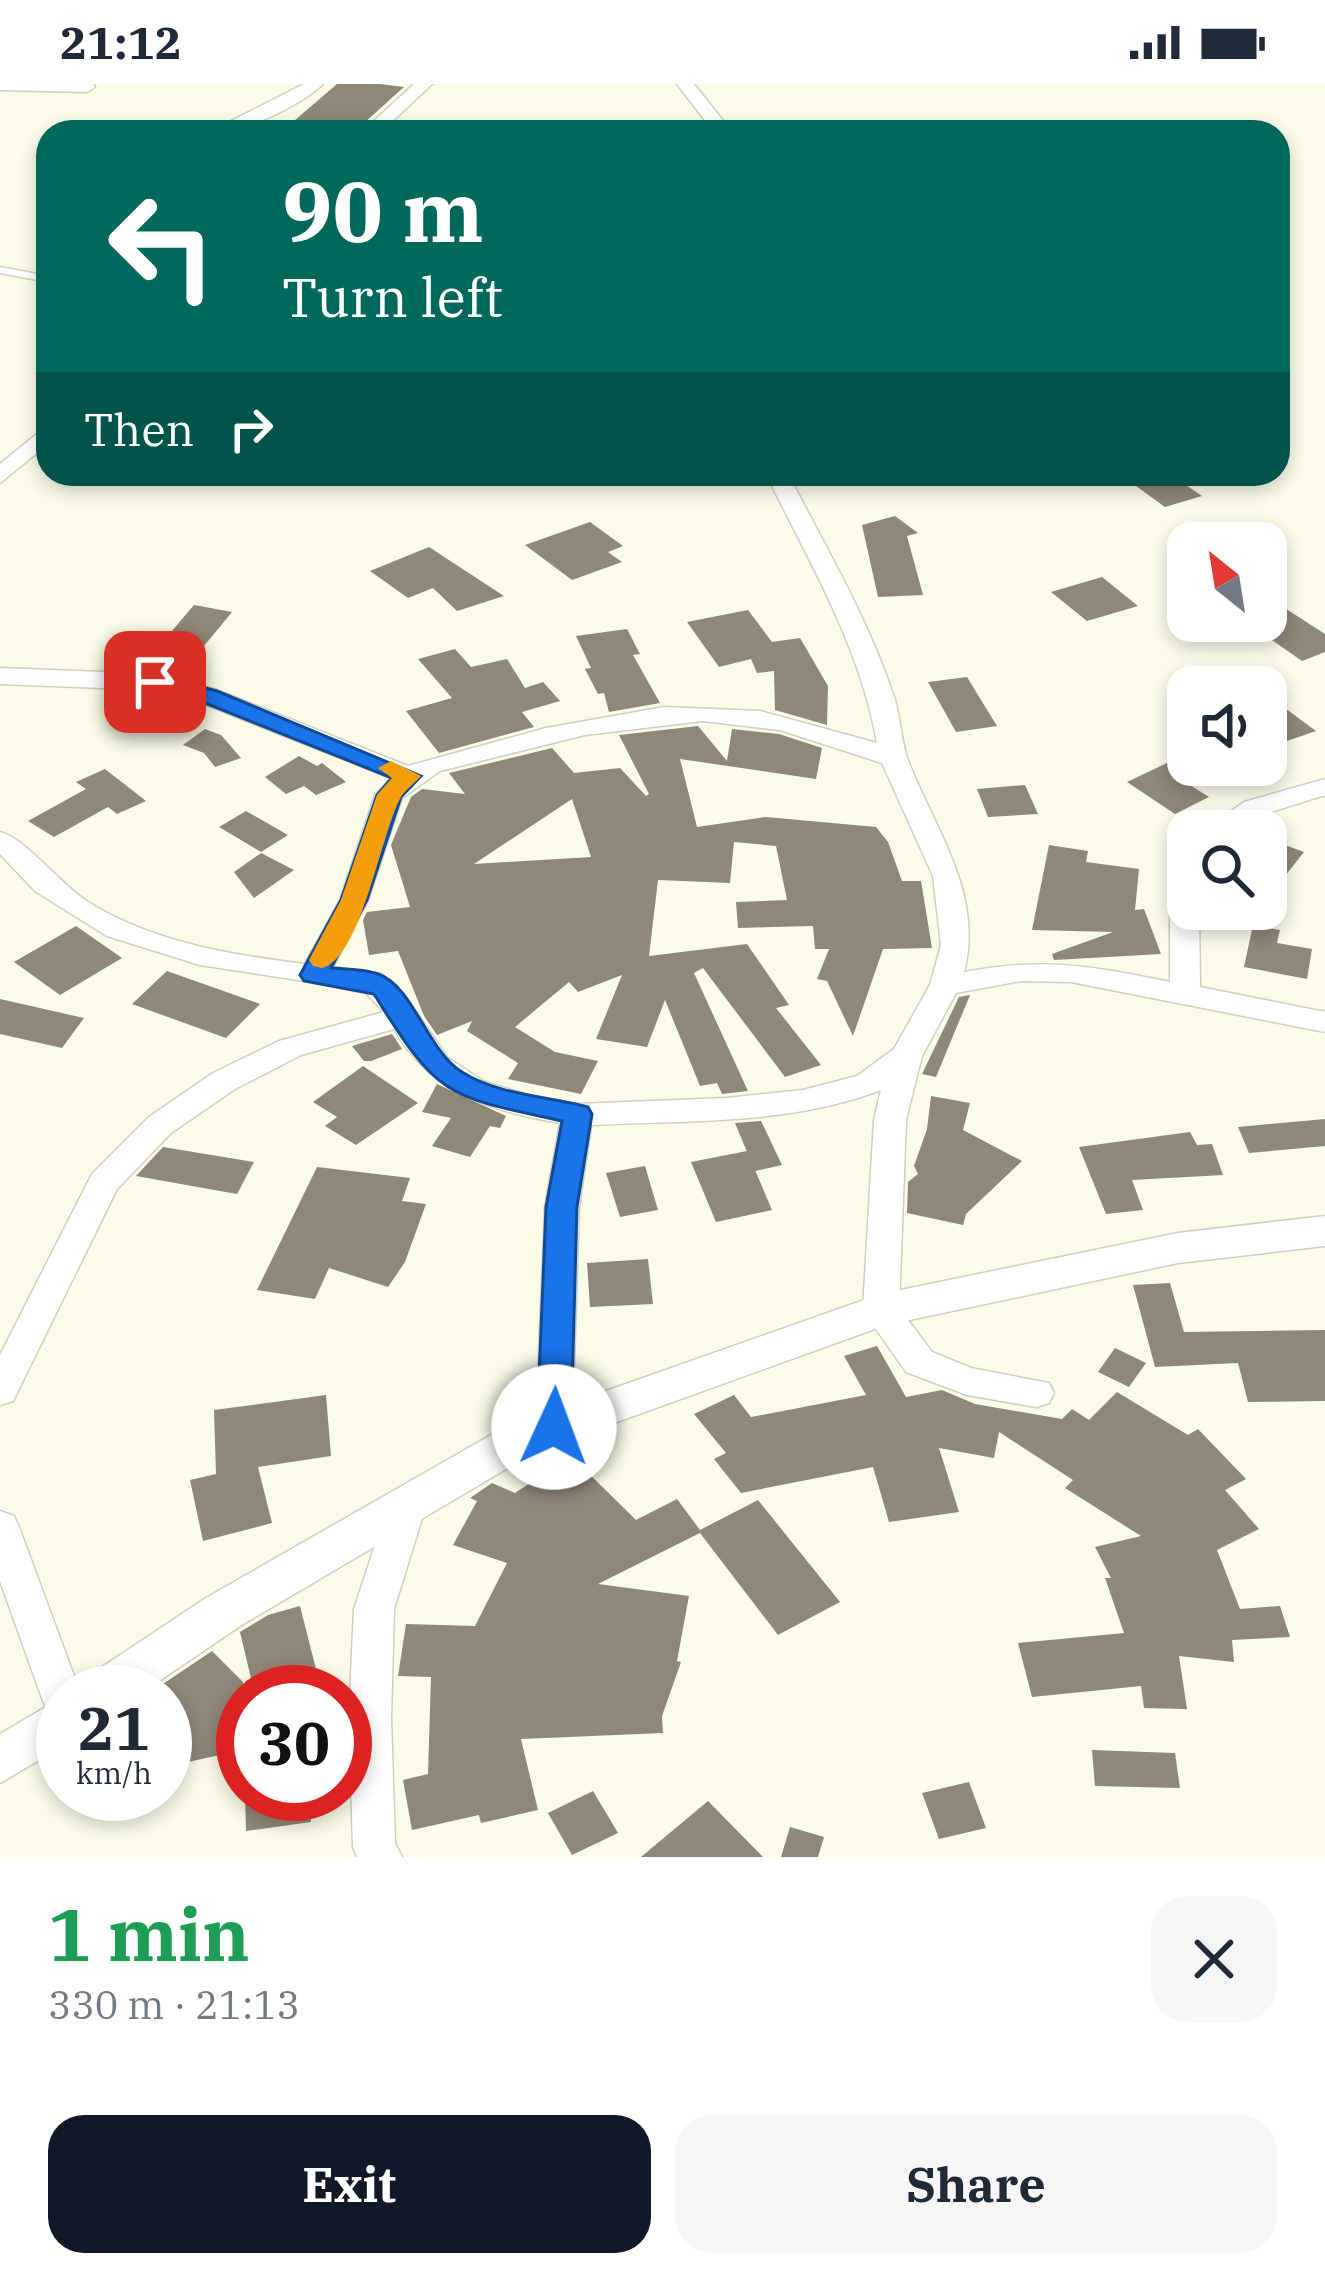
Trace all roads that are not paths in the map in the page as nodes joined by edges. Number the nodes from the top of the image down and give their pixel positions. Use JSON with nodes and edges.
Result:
{"nodes":[{"id":1,"x":315,"y":84,"type":"edge"},
{"id":2,"x":424,"y":84,"type":"edge"},
{"id":3,"x":686,"y":84,"type":"edge"},
{"id":4,"x":0,"y":85,"type":"edge"},
{"id":5,"x":87,"y":88,"type":"dead end"},
{"id":6,"x":244,"y":120,"type":"edge"},
{"id":7,"x":384,"y":120,"type":"edge"},
{"id":8,"x":714,"y":120,"type":"edge"},
{"id":9,"x":0,"y":270,"type":"edge"},
{"id":10,"x":36,"y":277,"type":"edge"},
{"id":11,"x":36,"y":443,"type":"edge"},
{"id":12,"x":0,"y":476,"type":"edge"},
{"id":13,"x":783,"y":486,"type":"edge"},
{"id":14,"x":0,"y":676,"type":"edge"},
{"id":15,"x":893,"y":758,"type":"junction"},
{"id":16,"x":409,"y":776,"type":"junction"},
{"id":17,"x":1325,"y":787,"type":"edge"},
{"id":18,"x":1251,"y":810,"type":"edge"},
{"id":19,"x":0,"y":839,"type":"edge"},
{"id":20,"x":1184,"y":930,"type":"edge"},
{"id":21,"x":314,"y":975,"type":"junction"},
{"id":22,"x":945,"y":985,"type":"junction"},
{"id":23,"x":1185,"y":998,"type":"junction"},
{"id":24,"x":401,"y":1017,"type":"junction"},
{"id":25,"x":1325,"y":1022,"type":"edge"},
{"id":26,"x":906,"y":1056,"type":"junction"},
{"id":27,"x":578,"y":1114,"type":"junction"},
{"id":28,"x":1325,"y":1231,"type":"edge"},
{"id":29,"x":881,"y":1310,"type":"junction"},
{"id":30,"x":0,"y":1391,"type":"edge"},
{"id":31,"x":1036,"y":1394,"type":"dead end"},
{"id":32,"x":554,"y":1427,"type":"junction"},
{"id":33,"x":406,"y":1509,"type":"junction"},
{"id":34,"x":0,"y":1527,"type":"edge"},
{"id":35,"x":50,"y":1665,"type":"edge"},
{"id":36,"x":144,"y":1665,"type":"edge"},
{"id":37,"x":36,"y":1737,"type":"edge"},
{"id":38,"x":0,"y":1761,"type":"edge"},
{"id":39,"x":380,"y":1857,"type":"edge"}],
"edges":[{"from":1,"to":6,"type":"street"},
{"from":2,"to":7,"type":"street"},
{"from":3,"to":8,"type":"street"},
{"from":4,"to":5,"type":"street"},
{"from":9,"to":10,"type":"lane"},
{"from":11,"to":12,"type":"street"},
{"from":13,"to":15,"type":"street"},
{"from":14,"to":16,"type":"street"},
{"from":15,"to":16,"type":"street"},
{"from":15,"to":22,"type":"street"},
{"from":16,"to":21,"type":"street"},
{"from":17,"to":18,"type":"street"},
{"from":19,"to":21,"type":"street"},
{"from":20,"to":23,"type":"street"},
{"from":21,"to":24,"type":"street"},
{"from":22,"to":23,"type":"street"},
{"from":22,"to":26,"type":"street"},
{"from":23,"to":25,"type":"street"},
{"from":24,"to":27,"type":"street"},
{"from":24,"to":30,"type":"street"},
{"from":26,"to":27,"type":"street"},
{"from":26,"to":29,"type":"street"},
{"from":27,"to":32,"type":"street"},
{"from":28,"to":29,"type":"street"},
{"from":29,"to":31,"type":"street"},
{"from":29,"to":32,"type":"street"},
{"from":32,"to":33,"type":"street"},
{"from":33,"to":36,"type":"street"},
{"from":33,"to":39,"type":"street"},
{"from":34,"to":35,"type":"street"},
{"from":37,"to":38,"type":"street"}]}
